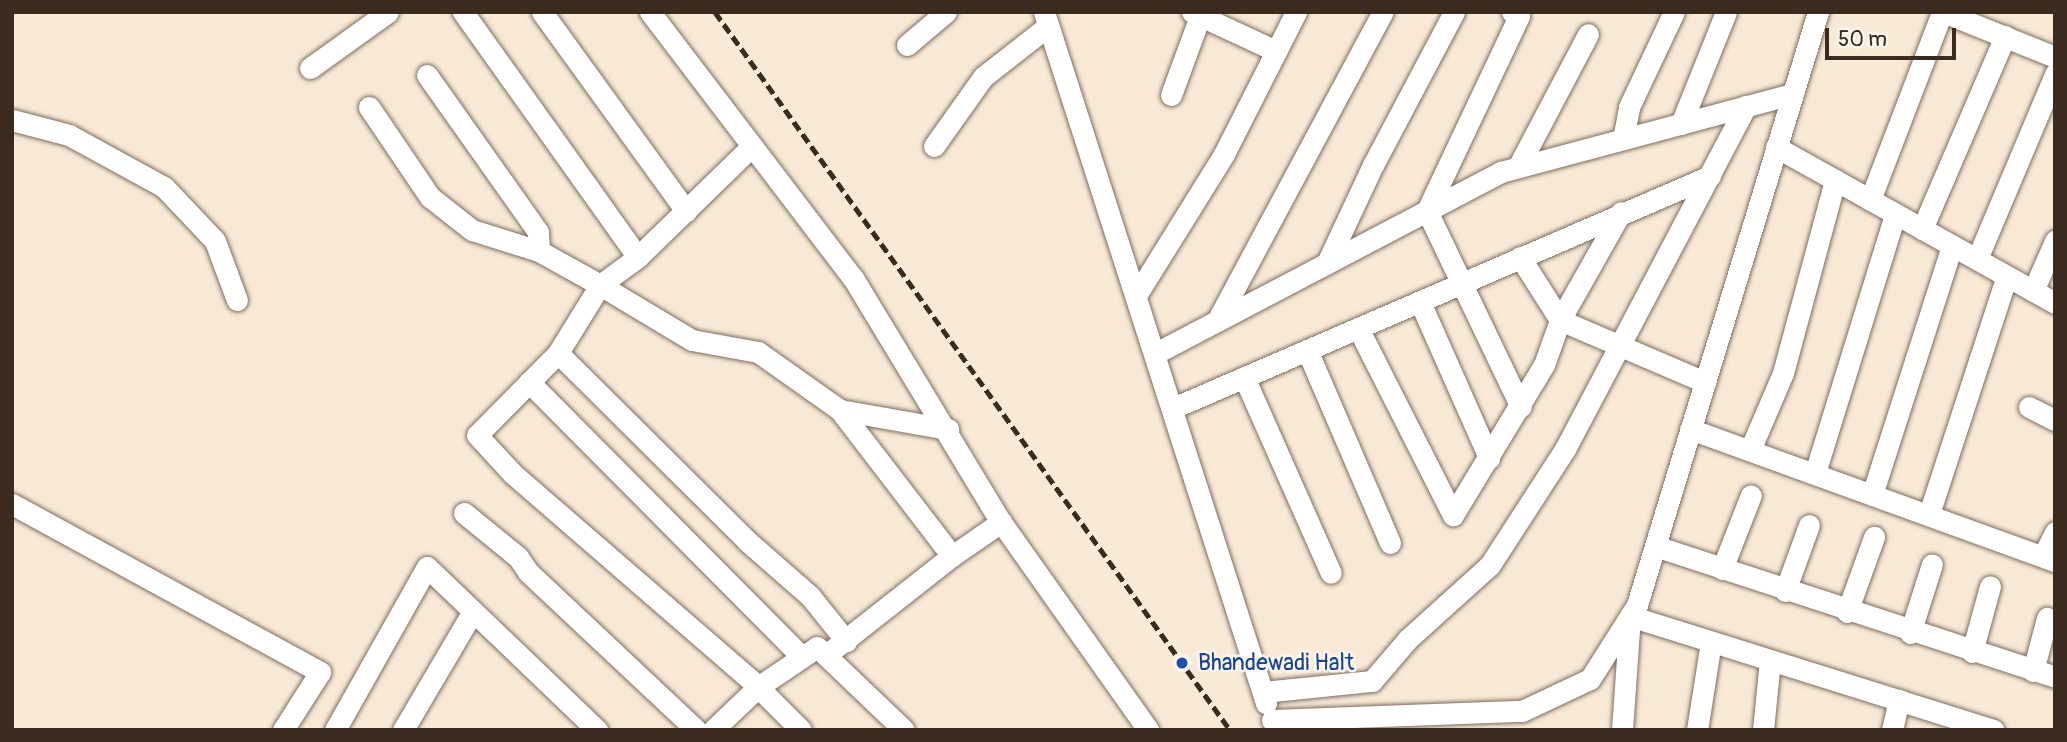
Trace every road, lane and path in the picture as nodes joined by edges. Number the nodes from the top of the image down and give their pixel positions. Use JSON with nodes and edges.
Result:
{"nodes":[{"id":1,"x":388,"y":12,"type":"edge"},
{"id":2,"x":463,"y":12,"type":"edge"},
{"id":3,"x":542,"y":12,"type":"edge"},
{"id":4,"x":650,"y":12,"type":"edge"},
{"id":5,"x":946,"y":12,"type":"edge"},
{"id":6,"x":1296,"y":12,"type":"edge"},
{"id":7,"x":1383,"y":12,"type":"edge"},
{"id":8,"x":1454,"y":12,"type":"edge"},
{"id":9,"x":1674,"y":12,"type":"edge"},
{"id":10,"x":1726,"y":12,"type":"edge"},
{"id":11,"x":1818,"y":12,"type":"edge"},
{"id":12,"x":1942,"y":12,"type":"edge"},
{"id":13,"x":1518,"y":13,"type":"edge"},
{"id":14,"x":1196,"y":14,"type":"edge"},
{"id":15,"x":1046,"y":19,"type":"edge"},
{"id":16,"x":1588,"y":34,"type":"dead end"},
{"id":17,"x":2005,"y":36,"type":"junction"},
{"id":18,"x":907,"y":45,"type":"dead end"},
{"id":19,"x":1276,"y":51,"type":"junction"},
{"id":20,"x":2055,"y":57,"type":"edge"},
{"id":21,"x":310,"y":68,"type":"dead end"},
{"id":22,"x":2055,"y":74,"type":"edge"},
{"id":23,"x":427,"y":75,"type":"dead end"},
{"id":24,"x":1793,"y":94,"type":"junction"},
{"id":25,"x":1171,"y":95,"type":"dead end"},
{"id":26,"x":1746,"y":106,"type":"junction"},
{"id":27,"x":369,"y":107,"type":"dead end"},
{"id":28,"x":12,"y":120,"type":"edge"},
{"id":29,"x":1681,"y":124,"type":"junction"},
{"id":30,"x":1623,"y":139,"type":"junction"},
{"id":31,"x":752,"y":146,"type":"junction"},
{"id":32,"x":934,"y":146,"type":"dead end"},
{"id":33,"x":1776,"y":147,"type":"junction"},
{"id":34,"x":1518,"y":167,"type":"junction"},
{"id":35,"x":1710,"y":176,"type":"junction"},
{"id":36,"x":1835,"y":180,"type":"junction"},
{"id":37,"x":1870,"y":200,"type":"junction"},
{"id":38,"x":686,"y":211,"type":"junction"},
{"id":39,"x":1426,"y":211,"type":"junction"},
{"id":40,"x":1620,"y":212,"type":"junction"},
{"id":41,"x":1895,"y":214,"type":"junction"},
{"id":42,"x":1922,"y":229,"type":"junction"},
{"id":43,"x":2055,"y":241,"type":"edge"},
{"id":44,"x":1952,"y":246,"type":"junction"},
{"id":45,"x":539,"y":251,"type":"junction"},
{"id":46,"x":638,"y":257,"type":"junction"},
{"id":47,"x":1520,"y":257,"type":"junction"},
{"id":48,"x":1977,"y":259,"type":"junction"},
{"id":49,"x":1327,"y":263,"type":"junction"},
{"id":50,"x":2007,"y":276,"type":"junction"},
{"id":51,"x":1459,"y":284,"type":"junction"},
{"id":52,"x":600,"y":285,"type":"junction"},
{"id":53,"x":2033,"y":291,"type":"junction"},
{"id":54,"x":1137,"y":294,"type":"junction"},
{"id":55,"x":237,"y":300,"type":"dead end"},
{"id":56,"x":1420,"y":302,"type":"junction"},
{"id":57,"x":2055,"y":303,"type":"edge"},
{"id":58,"x":1560,"y":320,"type":"junction"},
{"id":59,"x":1217,"y":321,"type":"junction"},
{"id":60,"x":1358,"y":328,"type":"junction"},
{"id":61,"x":1621,"y":343,"type":"junction"},
{"id":62,"x":1307,"y":350,"type":"junction"},
{"id":63,"x":558,"y":353,"type":"junction"},
{"id":64,"x":1156,"y":353,"type":"junction"},
{"id":65,"x":1244,"y":377,"type":"junction"},
{"id":66,"x":1705,"y":382,"type":"junction"},
{"id":67,"x":529,"y":383,"type":"junction"},
{"id":68,"x":1521,"y":407,"type":"junction"},
{"id":69,"x":2029,"y":407,"type":"dead end"},
{"id":70,"x":1173,"y":408,"type":"junction"},
{"id":71,"x":840,"y":410,"type":"junction"},
{"id":72,"x":2055,"y":419,"type":"edge"},
{"id":73,"x":948,"y":429,"type":"junction"},
{"id":74,"x":1690,"y":429,"type":"junction"},
{"id":75,"x":1750,"y":450,"type":"junction"},
{"id":76,"x":1489,"y":458,"type":"junction"},
{"id":77,"x":1815,"y":473,"type":"junction"},
{"id":78,"x":1751,"y":495,"type":"dead end"},
{"id":79,"x":1872,"y":495,"type":"junction"},
{"id":80,"x":12,"y":504,"type":"edge"},
{"id":81,"x":464,"y":513,"type":"dead end"},
{"id":82,"x":1929,"y":514,"type":"junction"},
{"id":83,"x":1001,"y":522,"type":"junction"},
{"id":84,"x":1809,"y":525,"type":"dead end"},
{"id":85,"x":2055,"y":532,"type":"edge"},
{"id":86,"x":1874,"y":537,"type":"dead end"},
{"id":87,"x":1390,"y":544,"type":"dead end"},
{"id":88,"x":1655,"y":546,"type":"junction"},
{"id":89,"x":952,"y":556,"type":"junction"},
{"id":90,"x":2049,"y":559,"type":"edge"},
{"id":91,"x":1932,"y":564,"type":"dead end"},
{"id":92,"x":1722,"y":569,"type":"junction"},
{"id":93,"x":1331,"y":573,"type":"dead end"},
{"id":94,"x":1990,"y":586,"type":"dead end"},
{"id":95,"x":1785,"y":591,"type":"junction"},
{"id":96,"x":472,"y":611,"type":"junction"},
{"id":97,"x":1847,"y":612,"type":"junction"},
{"id":98,"x":1630,"y":617,"type":"junction"},
{"id":99,"x":2047,"y":618,"type":"dead end"},
{"id":100,"x":1910,"y":633,"type":"junction"},
{"id":101,"x":846,"y":641,"type":"junction"},
{"id":102,"x":1711,"y":642,"type":"junction"},
{"id":103,"x":1972,"y":652,"type":"junction"},
{"id":104,"x":826,"y":655,"type":"junction"},
{"id":105,"x":802,"y":657,"type":"junction"},
{"id":106,"x":1770,"y":660,"type":"junction"},
{"id":107,"x":2033,"y":671,"type":"junction"},
{"id":108,"x":2055,"y":677,"type":"edge"},
{"id":109,"x":758,"y":687,"type":"junction"},
{"id":110,"x":1263,"y":692,"type":"junction"},
{"id":111,"x":1899,"y":700,"type":"junction"},
{"id":112,"x":1521,"y":720,"type":"edge"},
{"id":113,"x":1425,"y":722,"type":"edge"},
{"id":114,"x":1962,"y":725,"type":"edge"},
{"id":115,"x":1273,"y":726,"type":"edge"},
{"id":116,"x":283,"y":730,"type":"edge"},
{"id":117,"x":335,"y":730,"type":"edge"},
{"id":118,"x":403,"y":730,"type":"edge"},
{"id":119,"x":597,"y":730,"type":"edge"},
{"id":120,"x":696,"y":730,"type":"edge"},
{"id":121,"x":713,"y":730,"type":"edge"},
{"id":122,"x":801,"y":730,"type":"edge"},
{"id":123,"x":904,"y":730,"type":"edge"},
{"id":124,"x":1148,"y":730,"type":"edge"},
{"id":125,"x":1622,"y":730,"type":"edge"},
{"id":126,"x":1697,"y":730,"type":"edge"},
{"id":127,"x":1763,"y":730,"type":"edge"},
{"id":128,"x":1892,"y":730,"type":"edge"},
{"id":129,"x":1994,"y":730,"type":"edge"}],
"edges":[{"from":1,"to":21,"type":"street"},
{"from":2,"to":46,"type":"street"},
{"from":3,"to":38,"type":"street"},
{"from":4,"to":31,"type":"street"},
{"from":5,"to":18,"type":"street"},
{"from":6,"to":19,"type":"street"},
{"from":7,"to":59,"type":"street"},
{"from":8,"to":49,"type":"street"},
{"from":9,"to":30,"type":"street"},
{"from":10,"to":29,"type":"street"},
{"from":11,"to":24,"type":"street"},
{"from":12,"to":17,"type":"street"},
{"from":12,"to":37,"type":"street"},
{"from":13,"to":39,"type":"street"},
{"from":14,"to":19,"type":"street"},
{"from":14,"to":25,"type":"street"},
{"from":15,"to":32,"type":"street"},
{"from":15,"to":54,"type":"street"},
{"from":16,"to":34,"type":"street"},
{"from":17,"to":20,"type":"street"},
{"from":17,"to":42,"type":"street"},
{"from":19,"to":54,"type":"street"},
{"from":22,"to":48,"type":"street"},
{"from":23,"to":45,"type":"street"},
{"from":24,"to":26,"type":"street"},
{"from":24,"to":33,"type":"street"},
{"from":26,"to":29,"type":"street"},
{"from":26,"to":35,"type":"street"},
{"from":27,"to":45,"type":"street"},
{"from":28,"to":55,"type":"street"},
{"from":29,"to":30,"type":"street"},
{"from":30,"to":34,"type":"street"},
{"from":31,"to":38,"type":"street"},
{"from":31,"to":73,"type":"street"},
{"from":33,"to":36,"type":"street"},
{"from":33,"to":66,"type":"street"},
{"from":34,"to":39,"type":"street"},
{"from":35,"to":40,"type":"street"},
{"from":35,"to":61,"type":"street"},
{"from":36,"to":37,"type":"street"},
{"from":36,"to":75,"type":"street"},
{"from":37,"to":41,"type":"street"},
{"from":38,"to":46,"type":"street"},
{"from":39,"to":49,"type":"street"},
{"from":39,"to":51,"type":"street"},
{"from":40,"to":47,"type":"street"},
{"from":40,"to":58,"type":"street"},
{"from":41,"to":42,"type":"street"},
{"from":41,"to":77,"type":"street"},
{"from":42,"to":44,"type":"street"},
{"from":43,"to":53,"type":"street"},
{"from":44,"to":48,"type":"street"},
{"from":44,"to":79,"type":"street"},
{"from":45,"to":52,"type":"street"},
{"from":46,"to":52,"type":"street"},
{"from":47,"to":51,"type":"street"},
{"from":47,"to":58,"type":"street"},
{"from":48,"to":50,"type":"street"},
{"from":49,"to":59,"type":"street"},
{"from":50,"to":53,"type":"street"},
{"from":50,"to":82,"type":"street"},
{"from":51,"to":56,"type":"street"},
{"from":51,"to":68,"type":"street"},
{"from":52,"to":63,"type":"street"},
{"from":52,"to":71,"type":"street"},
{"from":53,"to":57,"type":"street"},
{"from":54,"to":64,"type":"street"},
{"from":56,"to":60,"type":"street"},
{"from":56,"to":76,"type":"street"},
{"from":58,"to":61,"type":"street"},
{"from":58,"to":68,"type":"street"},
{"from":59,"to":64,"type":"street"},
{"from":60,"to":62,"type":"street"},
{"from":60,"to":76,"type":"street"},
{"from":61,"to":66,"type":"street"},
{"from":61,"to":110,"type":"street"},
{"from":62,"to":65,"type":"street"},
{"from":62,"to":87,"type":"street"},
{"from":63,"to":67,"type":"street"},
{"from":63,"to":101,"type":"street"},
{"from":64,"to":70,"type":"street"},
{"from":65,"to":70,"type":"street"},
{"from":65,"to":93,"type":"street"},
{"from":66,"to":74,"type":"street"},
{"from":67,"to":105,"type":"street"},
{"from":67,"to":109,"type":"street"},
{"from":68,"to":76,"type":"street"},
{"from":69,"to":72,"type":"street"},
{"from":70,"to":110,"type":"street"},
{"from":71,"to":73,"type":"street"},
{"from":71,"to":89,"type":"street"},
{"from":73,"to":83,"type":"street"},
{"from":74,"to":75,"type":"street"},
{"from":74,"to":88,"type":"street"},
{"from":75,"to":77,"type":"street"},
{"from":77,"to":79,"type":"street"},
{"from":78,"to":92,"type":"street"},
{"from":79,"to":82,"type":"street"},
{"from":80,"to":116,"type":"street"},
{"from":81,"to":120,"type":"street"},
{"from":82,"to":90,"type":"street"},
{"from":83,"to":89,"type":"street"},
{"from":83,"to":124,"type":"street"},
{"from":84,"to":95,"type":"street"},
{"from":85,"to":90,"type":"street"},
{"from":86,"to":97,"type":"street"},
{"from":88,"to":92,"type":"street"},
{"from":88,"to":98,"type":"street"},
{"from":89,"to":101,"type":"street"},
{"from":91,"to":100,"type":"street"},
{"from":92,"to":95,"type":"street"},
{"from":94,"to":103,"type":"street"},
{"from":95,"to":97,"type":"street"},
{"from":96,"to":117,"type":"street"},
{"from":96,"to":118,"type":"street"},
{"from":96,"to":119,"type":"street"},
{"from":97,"to":100,"type":"street"},
{"from":98,"to":102,"type":"street"},
{"from":98,"to":112,"type":"street"},
{"from":98,"to":125,"type":"street"},
{"from":99,"to":107,"type":"street"},
{"from":100,"to":103,"type":"street"},
{"from":101,"to":104,"type":"street"},
{"from":102,"to":106,"type":"street"},
{"from":102,"to":126,"type":"street"},
{"from":103,"to":107,"type":"street"},
{"from":104,"to":105,"type":"street"},
{"from":104,"to":123,"type":"street"},
{"from":105,"to":109,"type":"street"},
{"from":106,"to":111,"type":"street"},
{"from":106,"to":127,"type":"street"},
{"from":107,"to":108,"type":"street"},
{"from":109,"to":121,"type":"street"},
{"from":109,"to":122,"type":"street"},
{"from":110,"to":115,"type":"street"},
{"from":111,"to":114,"type":"street"},
{"from":111,"to":128,"type":"street"},
{"from":112,"to":113,"type":"street"},
{"from":113,"to":115,"type":"street"},
{"from":114,"to":129,"type":"street"}]}
